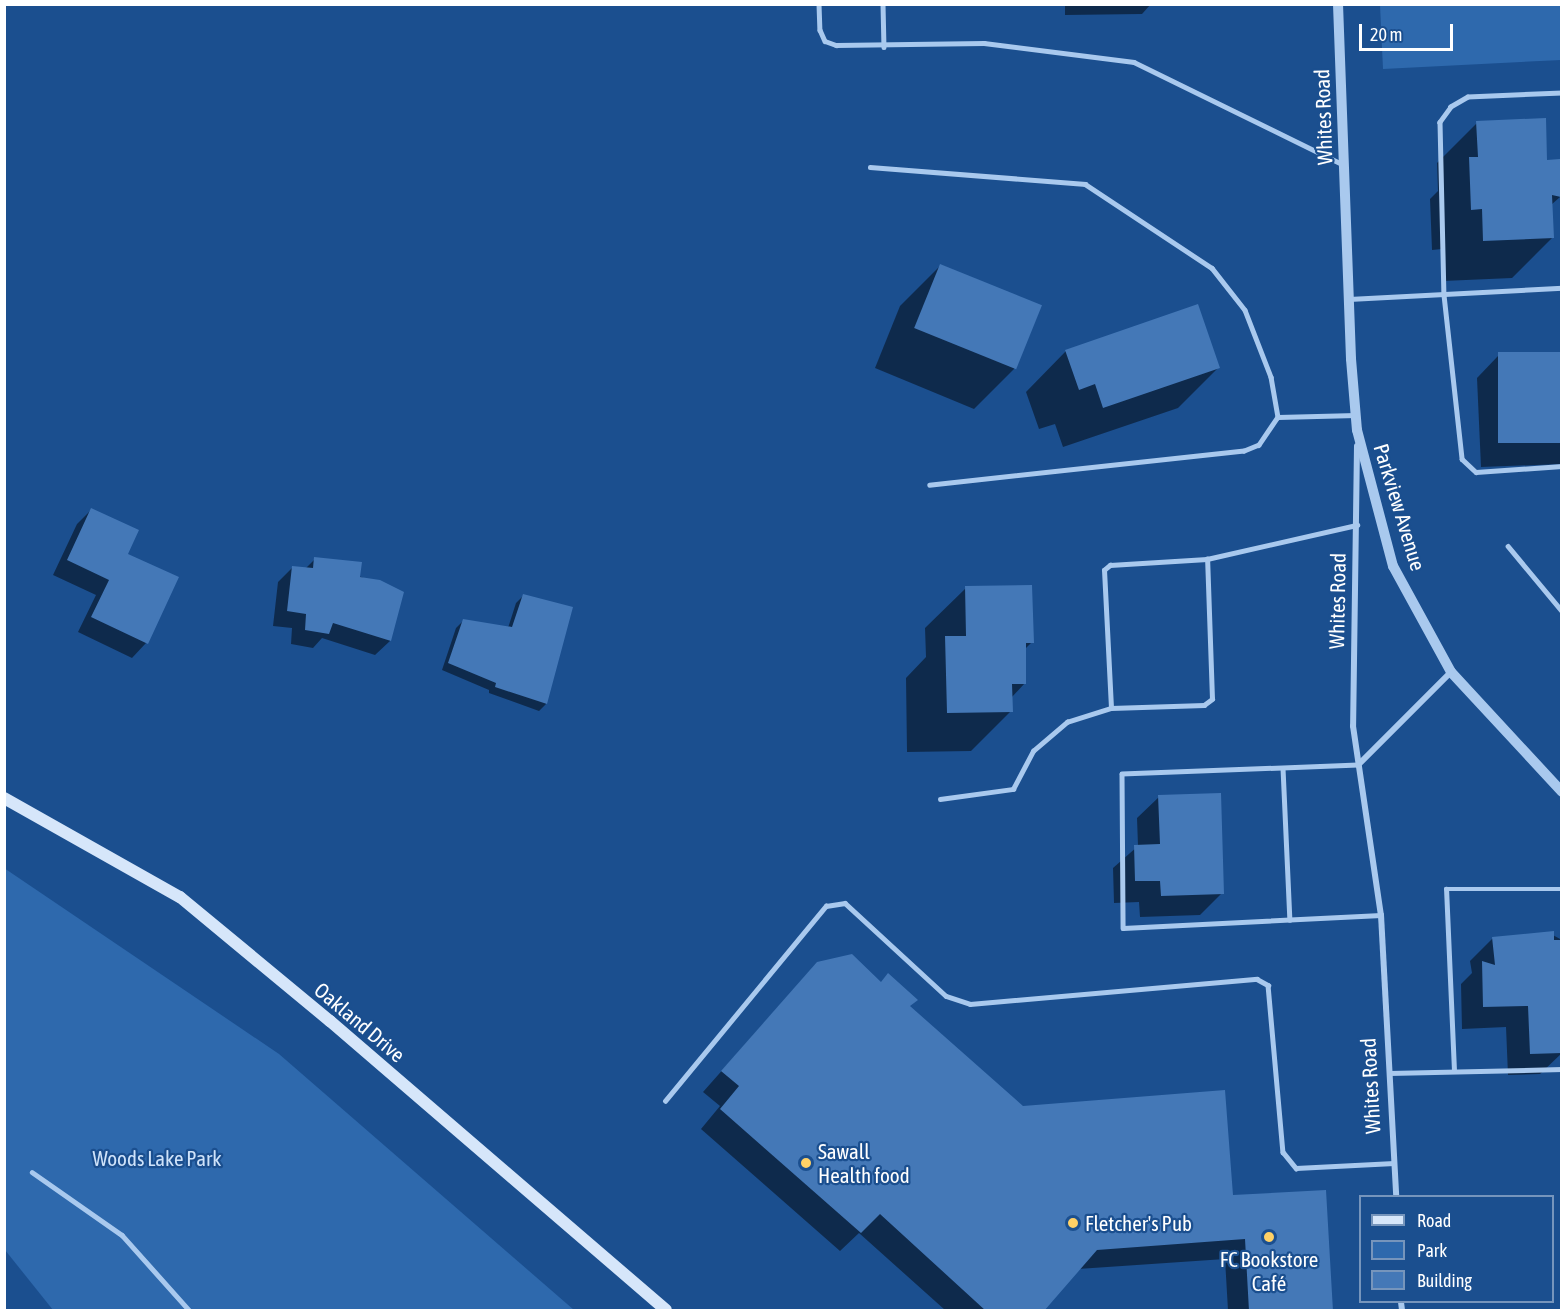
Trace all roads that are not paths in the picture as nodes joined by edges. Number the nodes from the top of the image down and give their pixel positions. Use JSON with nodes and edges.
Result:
{"nodes":[{"id":1,"x":819,"y":4,"type":"edge"},
{"id":2,"x":883,"y":4,"type":"edge"},
{"id":3,"x":1338,"y":4,"type":"edge"},
{"id":4,"x":884,"y":47,"type":"junction"},
{"id":5,"x":1562,"y":93,"type":"edge"},
{"id":6,"x":1344,"y":165,"type":"junction"},
{"id":7,"x":870,"y":167,"type":"dead end"},
{"id":8,"x":1562,"y":288,"type":"edge"},
{"id":9,"x":1444,"y":295,"type":"junction"},
{"id":10,"x":1349,"y":298,"type":"junction"},
{"id":11,"x":1356,"y":415,"type":"junction"},
{"id":12,"x":1278,"y":417,"type":"junction"},
{"id":13,"x":1357,"y":430,"type":"junction"},
{"id":14,"x":1562,"y":466,"type":"edge"},
{"id":15,"x":930,"y":485,"type":"dead end"},
{"id":16,"x":1358,"y":525,"type":"junction"},
{"id":17,"x":1508,"y":546,"type":"dead end"},
{"id":18,"x":1207,"y":559,"type":"junction"},
{"id":19,"x":1562,"y":611,"type":"edge"},
{"id":20,"x":1451,"y":672,"type":"junction"},
{"id":21,"x":1111,"y":708,"type":"junction"},
{"id":22,"x":1358,"y":765,"type":"junction"},
{"id":23,"x":1283,"y":768,"type":"junction"},
{"id":24,"x":1562,"y":792,"type":"edge"},
{"id":25,"x":4,"y":798,"type":"edge"},
{"id":26,"x":940,"y":800,"type":"dead end"},
{"id":27,"x":1561,"y":888,"type":"edge"},
{"id":28,"x":1381,"y":915,"type":"junction"},
{"id":29,"x":1290,"y":920,"type":"junction"},
{"id":30,"x":1562,"y":1069,"type":"edge"},
{"id":31,"x":1454,"y":1071,"type":"junction"},
{"id":32,"x":1389,"y":1073,"type":"junction"},
{"id":33,"x":665,"y":1101,"type":"dead end"},
{"id":34,"x":1394,"y":1163,"type":"junction"},
{"id":35,"x":32,"y":1172,"type":"dead end"},
{"id":36,"x":1396,"y":1195,"type":"edge"},
{"id":37,"x":189,"y":1311,"type":"edge"},
{"id":38,"x":666,"y":1311,"type":"edge"}],
"edges":[{"from":1,"to":4,"type":"lane"},
{"from":2,"to":4,"type":"lane"},
{"from":3,"to":6,"type":"street","name":"Whites Road"},
{"from":4,"to":6,"type":"lane"},
{"from":5,"to":9,"type":"lane"},
{"from":6,"to":10,"type":"street","name":"Whites Road"},
{"from":7,"to":12,"type":"lane"},
{"from":8,"to":9,"type":"lane"},
{"from":9,"to":10,"type":"lane"},
{"from":9,"to":14,"type":"lane"},
{"from":10,"to":11,"type":"street","name":"Whites Road"},
{"from":11,"to":12,"type":"lane"},
{"from":11,"to":13,"type":"street","name":"Whites Road"},
{"from":12,"to":15,"type":"lane"},
{"from":13,"to":16,"type":"street","name":"Whites Road"},
{"from":13,"to":20,"type":"street","name":"Parkview Avenue"},
{"from":16,"to":18,"type":"lane"},
{"from":16,"to":22,"type":"street","name":"Whites Road"},
{"from":17,"to":19,"type":"lane"},
{"from":18,"to":21,"type":"lane"},
{"from":18,"to":21,"type":"lane"},
{"from":20,"to":22,"type":"street"},
{"from":20,"to":24,"type":"street","name":"Parkview Avenue"},
{"from":21,"to":26,"type":"lane"},
{"from":22,"to":23,"type":"lane"},
{"from":22,"to":28,"type":"street","name":"Whites Road"},
{"from":23,"to":29,"type":"lane"},
{"from":23,"to":29,"type":"lane"},
{"from":25,"to":38,"type":"main road","name":"Oakland Drive"},
{"from":27,"to":31,"type":"lane"},
{"from":28,"to":29,"type":"lane"},
{"from":28,"to":32,"type":"street","name":"Whites Road"},
{"from":30,"to":31,"type":"lane"},
{"from":31,"to":32,"type":"lane"},
{"from":32,"to":34,"type":"street","name":"Whites Road"},
{"from":33,"to":34,"type":"lane"},
{"from":34,"to":36,"type":"street","name":"Whites Road"},
{"from":35,"to":37,"type":"lane"}]}
